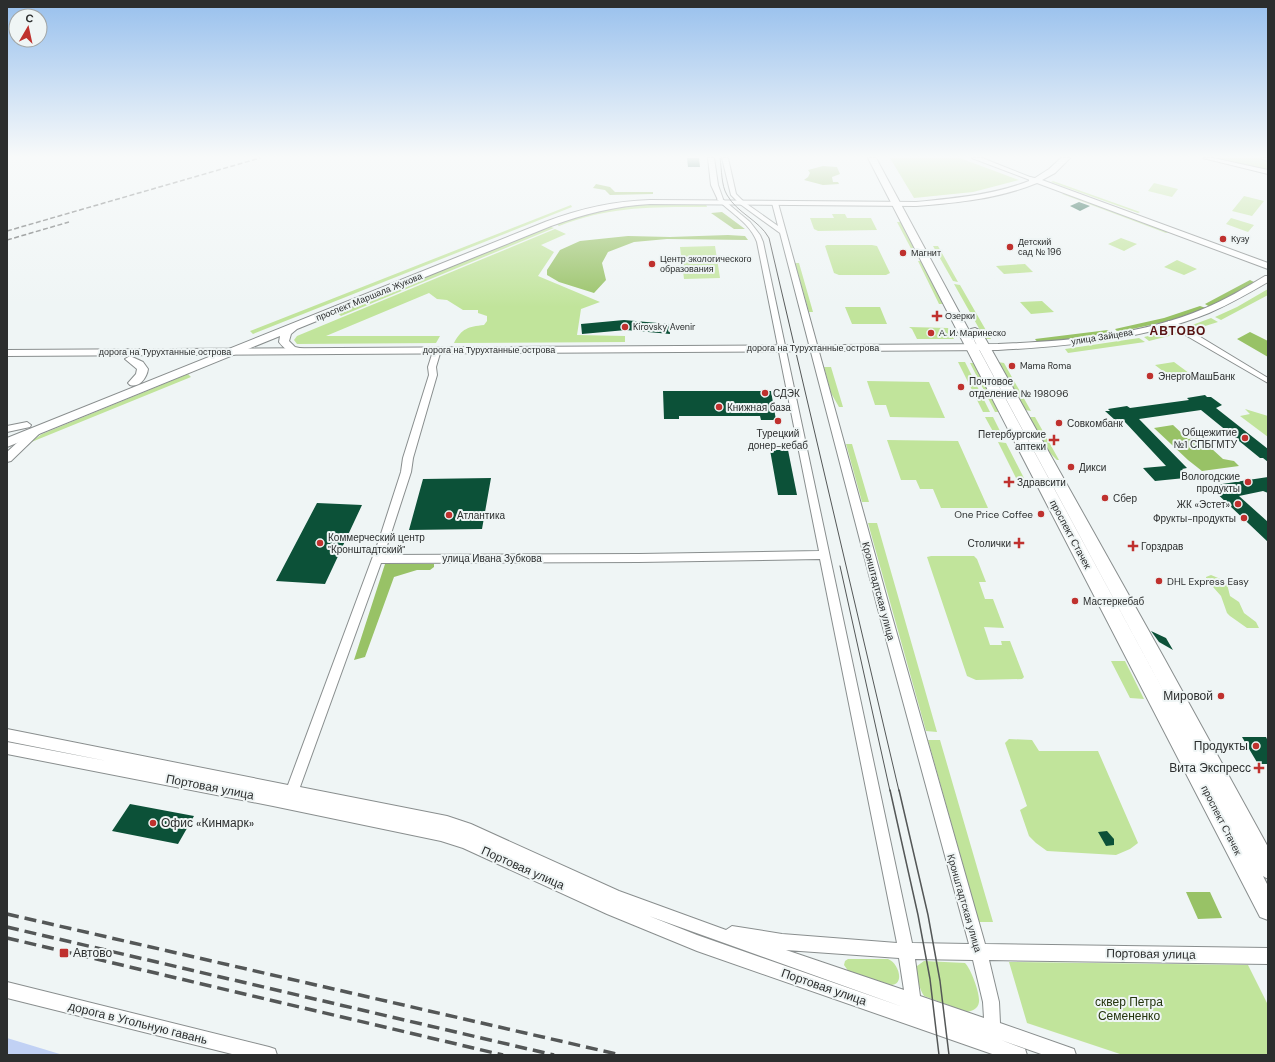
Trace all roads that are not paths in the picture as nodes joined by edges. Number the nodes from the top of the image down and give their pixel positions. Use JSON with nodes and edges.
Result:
{"nodes":[{"id":1,"x":577,"y":208,"type":"edge"},
{"id":2,"x":596,"y":208,"type":"edge"},
{"id":3,"x":729,"y":208,"type":"edge"},
{"id":4,"x":749,"y":208,"type":"edge"},
{"id":5,"x":776,"y":208,"type":"edge"},
{"id":6,"x":903,"y":208,"type":"edge"},
{"id":7,"x":1112,"y":208,"type":"edge"},
{"id":8,"x":1115,"y":208,"type":"edge"},
{"id":9,"x":782,"y":232,"type":"junction"},
{"id":10,"x":1268,"y":263,"type":"edge"},
{"id":11,"x":1268,"y":266,"type":"edge"},
{"id":12,"x":1268,"y":278,"type":"edge"},
{"id":13,"x":1268,"y":285,"type":"edge"},
{"id":14,"x":1174,"y":325,"type":"junction"},
{"id":15,"x":293,"y":328,"type":"junction"},
{"id":16,"x":979,"y":350,"type":"junction"},
{"id":17,"x":300,"y":351,"type":"junction"},
{"id":18,"x":783,"y":351,"type":"junction"},
{"id":19,"x":815,"y":351,"type":"junction"},
{"id":20,"x":234,"y":352,"type":"junction"},
{"id":21,"x":7,"y":353,"type":"edge"},
{"id":22,"x":436,"y":353,"type":"junction"},
{"id":23,"x":217,"y":355,"type":"junction"},
{"id":24,"x":198,"y":358,"type":"junction"},
{"id":25,"x":7,"y":359,"type":"edge"},
{"id":26,"x":130,"y":359,"type":"junction"},
{"id":27,"x":1268,"y":381,"type":"edge"},
{"id":28,"x":134,"y":383,"type":"junction"},
{"id":29,"x":31,"y":428,"type":"junction"},
{"id":30,"x":7,"y":429,"type":"edge"},
{"id":31,"x":7,"y":433,"type":"edge"},
{"id":32,"x":7,"y":443,"type":"edge"},
{"id":33,"x":7,"y":458,"type":"edge"},
{"id":34,"x":825,"y":555,"type":"junction"},
{"id":35,"x":377,"y":558,"type":"junction"},
{"id":36,"x":7,"y":736,"type":"edge"},
{"id":37,"x":7,"y":748,"type":"edge"},
{"id":38,"x":289,"y":797,"type":"junction"},
{"id":39,"x":1268,"y":868,"type":"edge"},
{"id":40,"x":1268,"y":909,"type":"edge"},
{"id":41,"x":700,"y":928,"type":"junction"},
{"id":42,"x":906,"y":951,"type":"junction"},
{"id":43,"x":979,"y":952,"type":"junction"},
{"id":44,"x":1268,"y":956,"type":"edge"},
{"id":45,"x":7,"y":990,"type":"edge"},
{"id":46,"x":912,"y":1009,"type":"junction"},
{"id":47,"x":993,"y":1029,"type":"junction"},
{"id":48,"x":993,"y":1046,"type":"junction"},
{"id":49,"x":270,"y":1055,"type":"edge"},
{"id":50,"x":1019,"y":1055,"type":"edge"},
{"id":51,"x":1068,"y":1055,"type":"edge"}],
"edges":[{"from":1,"to":23,"type":"main road","name":"проспект Маршала Жукова"},
{"from":2,"to":15,"type":"main road","name":"проспект Маршала Жукова"},
{"from":3,"to":18,"type":"street"},
{"from":4,"to":9,"type":"street"},
{"from":5,"to":9,"type":"street","name":"Кронштадтская улица"},
{"from":6,"to":16,"type":"main road","name":"проспект Стачек"},
{"from":7,"to":11,"type":"main road"},
{"from":8,"to":10,"type":"main road"},
{"from":9,"to":19,"type":"street","name":"Кронштадтская улица"},
{"from":12,"to":14,"type":"street","name":"улица Зайцева"},
{"from":13,"to":14,"type":"street","name":"улица Зайцева"},
{"from":14,"to":16,"type":"street","name":"улица Зайцева"},
{"from":14,"to":27,"type":"street"},
{"from":15,"to":17,"type":"main road"},
{"from":15,"to":20,"type":"main road","name":"проспект Маршала Жукова"},
{"from":16,"to":19,"type":"street","name":"дорога на Турухтанные острова"},
{"from":16,"to":39,"type":"main road","name":"проспект Стачек"},
{"from":16,"to":40,"type":"main road","name":"проспект Стачек"},
{"from":17,"to":20,"type":"street","name":"дорога на Турухтанные острова"},
{"from":17,"to":22,"type":"street","name":"дорога на Турухтанные острова"},
{"from":18,"to":19,"type":"street","name":"дорога на Турухтанные острова"},
{"from":18,"to":22,"type":"street","name":"дорога на Турухтанные острова"},
{"from":18,"to":34,"type":"street"},
{"from":19,"to":43,"type":"street","name":"Кронштадтская улица"},
{"from":20,"to":23,"type":"main road","name":"проспект Маршала Жукова"},
{"from":21,"to":23,"type":"street","name":"дорога на Турухтанные острова"},
{"from":22,"to":23,"type":"street","name":"дорога на Турухтанные острова"},
{"from":22,"to":35,"type":"street"},
{"from":23,"to":24,"type":"main road","name":"проспект Маршала Жукова"},
{"from":23,"to":29,"type":"main road","name":"проспект Маршала Жукова"},
{"from":24,"to":26,"type":"street","name":"дорога на Турухтанные острова"},
{"from":24,"to":28,"type":"main road","name":"проспект Маршала Жукова"},
{"from":25,"to":26,"type":"street","name":"дорога на Турухтанные острова"},
{"from":26,"to":28,"type":"main road"},
{"from":28,"to":29,"type":"main road","name":"проспект Маршала Жукова"},
{"from":29,"to":30,"type":"street"},
{"from":29,"to":31,"type":"main road","name":"проспект Маршала Жукова"},
{"from":29,"to":32,"type":"main road","name":"проспект Маршала Жукова"},
{"from":29,"to":33,"type":"street"},
{"from":34,"to":35,"type":"street","name":"улица Ивана Зубкова"},
{"from":34,"to":42,"type":"street"},
{"from":35,"to":38,"type":"street"},
{"from":36,"to":38,"type":"street","name":"Портовая улица"},
{"from":37,"to":38,"type":"street","name":"Портовая улица"},
{"from":38,"to":41,"type":"street","name":"Портовая улица"},
{"from":38,"to":46,"type":"street","name":"Портовая улица"},
{"from":41,"to":42,"type":"street","name":"Портовая улица"},
{"from":41,"to":46,"type":"street","name":"Портовая улица"},
{"from":42,"to":43,"type":"street","name":"Портовая улица"},
{"from":42,"to":46,"type":"street"},
{"from":43,"to":44,"type":"street","name":"Портовая улица"},
{"from":43,"to":47,"type":"street","name":"Кронштадтская улица"},
{"from":45,"to":49,"type":"street","name":"дорога в Угольную гавань"},
{"from":46,"to":47,"type":"street","name":"Портовая улица"},
{"from":46,"to":48,"type":"street","name":"Портовая улица"},
{"from":47,"to":48,"type":"street","name":"Кронштадтская улица"},
{"from":47,"to":51,"type":"street","name":"Портовая улица"},
{"from":48,"to":50,"type":"street","name":"Портовая улица"}]}
